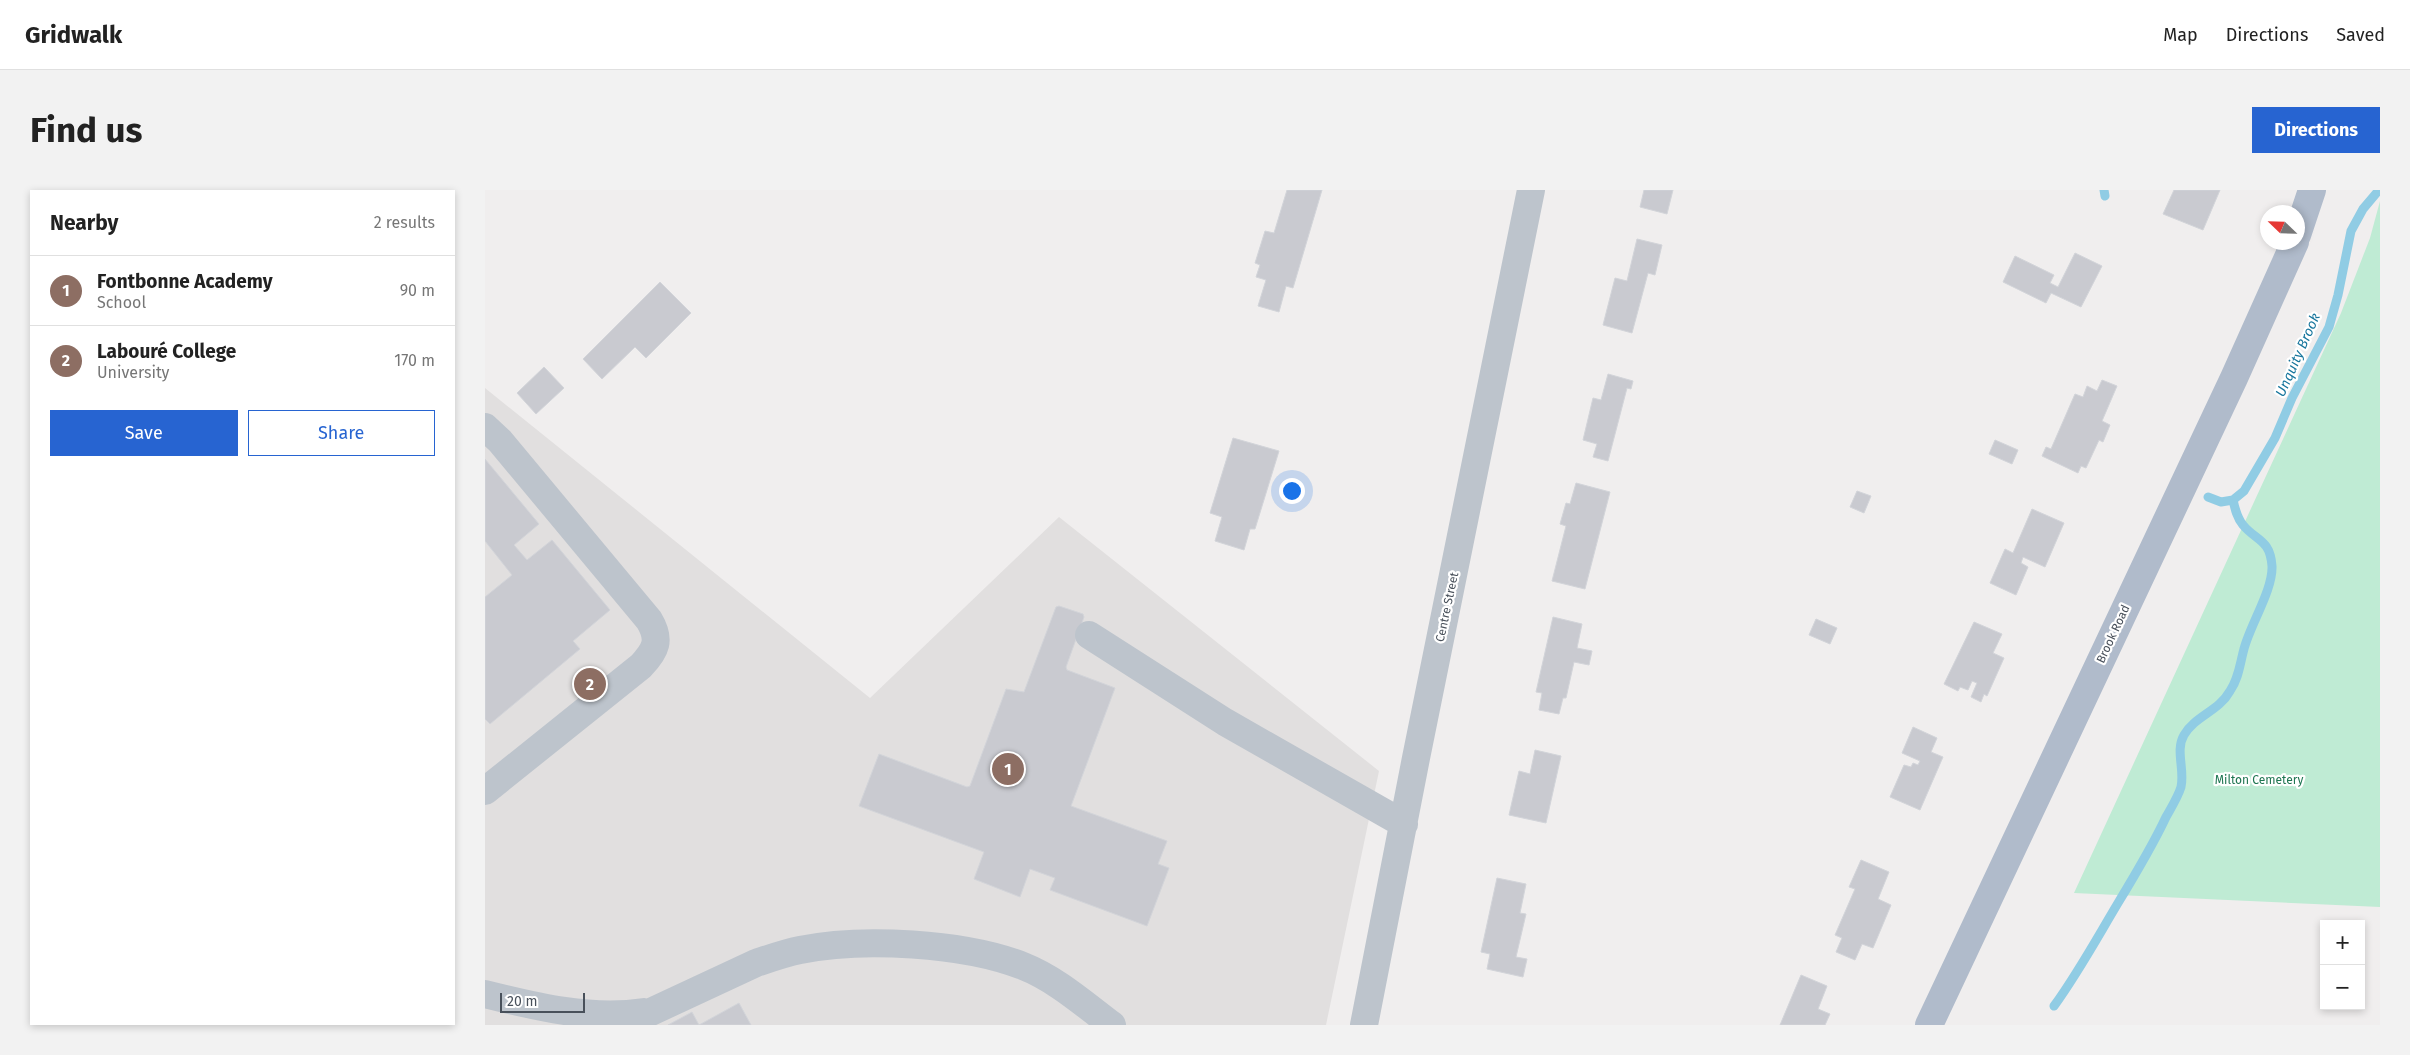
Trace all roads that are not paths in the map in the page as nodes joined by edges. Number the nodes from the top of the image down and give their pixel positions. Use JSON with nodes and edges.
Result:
{"nodes":[{"id":1,"x":1531,"y":190,"type":"edge"},
{"id":2,"x":2312,"y":190,"type":"edge"},
{"id":3,"x":2305,"y":211,"type":"edge"},
{"id":4,"x":2291,"y":250,"type":"edge"},
{"id":5,"x":485,"y":427,"type":"edge"},
{"id":6,"x":1089,"y":635,"type":"dead end"},
{"id":7,"x":485,"y":792,"type":"edge"},
{"id":8,"x":1404,"y":824,"type":"junction"},
{"id":9,"x":485,"y":994,"type":"edge"},
{"id":10,"x":511,"y":1001,"type":"junction"},
{"id":11,"x":652,"y":1011,"type":"junction"},
{"id":12,"x":540,"y":1025,"type":"edge"},
{"id":13,"x":623,"y":1025,"type":"edge"},
{"id":14,"x":1112,"y":1025,"type":"edge"},
{"id":15,"x":1364,"y":1025,"type":"edge"},
{"id":16,"x":1929,"y":1025,"type":"edge"}],
"edges":[{"from":1,"to":8,"type":"street","name":"Centre Street"},
{"from":2,"to":3,"type":"main road"},
{"from":4,"to":16,"type":"main road","name":"Brook Road"},
{"from":5,"to":7,"type":"street"},
{"from":6,"to":8,"type":"street"},
{"from":8,"to":15,"type":"street","name":"Centre Street"},
{"from":9,"to":10,"type":"street"},
{"from":10,"to":11,"type":"street"},
{"from":10,"to":12,"type":"street"},
{"from":11,"to":13,"type":"street"},
{"from":11,"to":14,"type":"street"}]}
